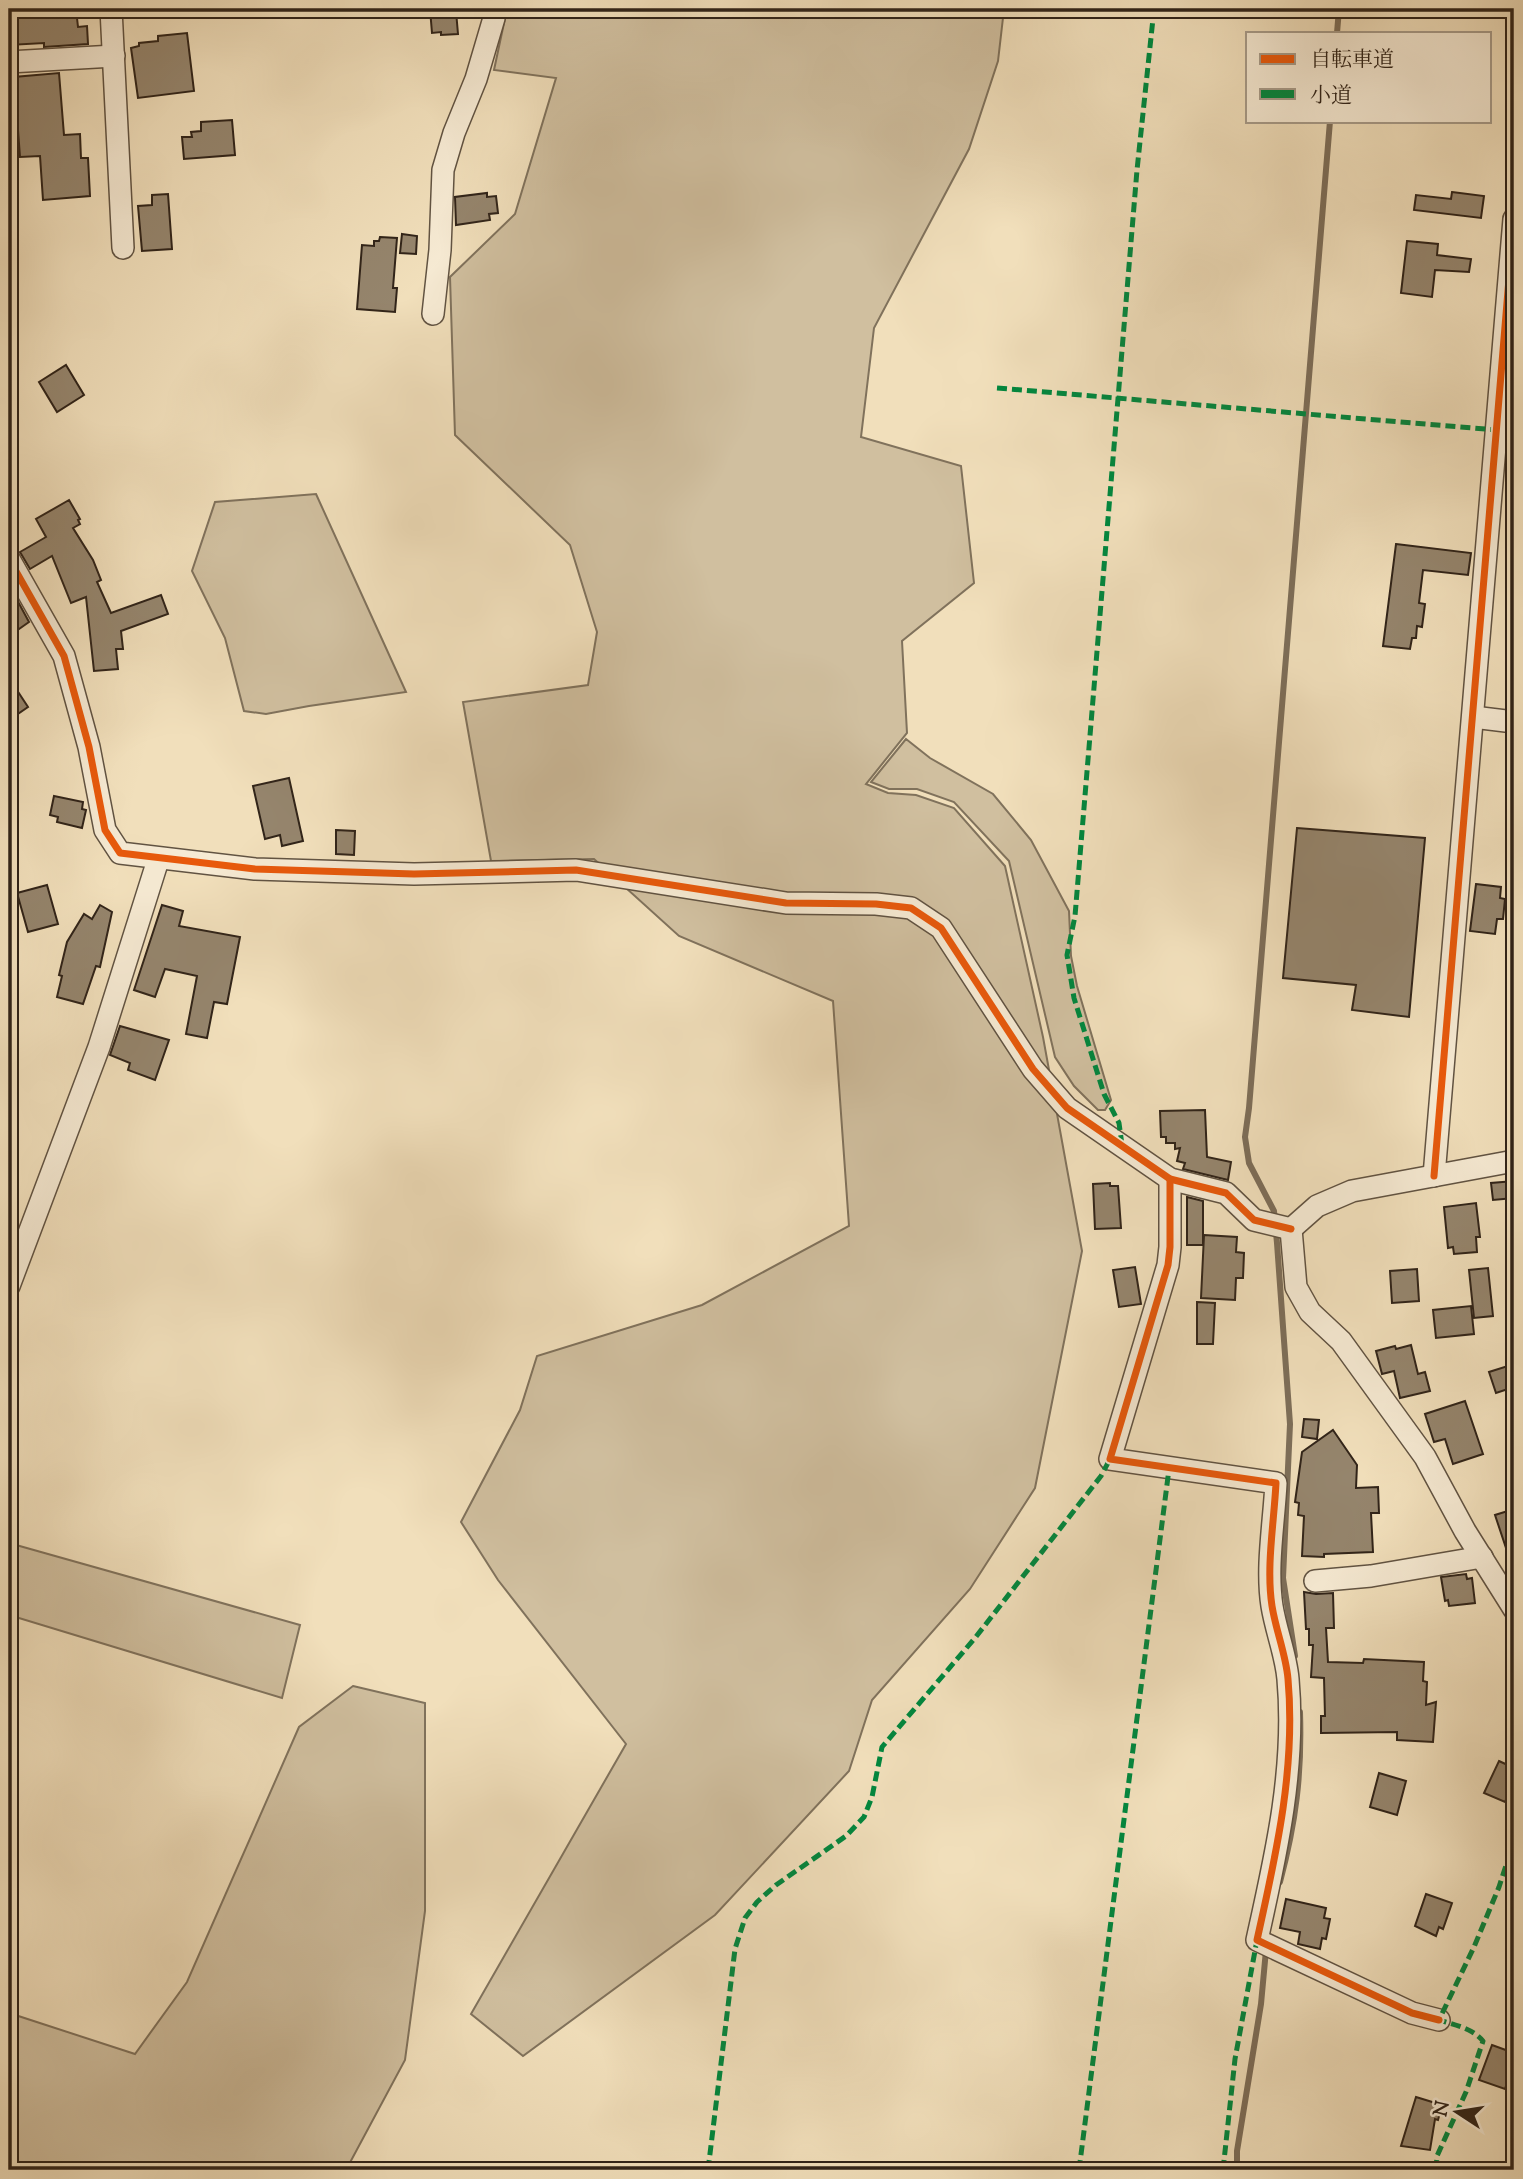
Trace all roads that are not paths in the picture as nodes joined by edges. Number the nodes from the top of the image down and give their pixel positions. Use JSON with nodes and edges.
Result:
{"nodes":[{"id":1,"x":111,"y":9,"type":"edge"},
{"id":2,"x":494,"y":9,"type":"edge"},
{"id":3,"x":114,"y":56,"type":"junction"},
{"id":4,"x":9,"y":61,"type":"edge"},
{"id":5,"x":1514,"y":219,"type":"edge"},
{"id":6,"x":123,"y":248,"type":"dead end"},
{"id":7,"x":433,"y":314,"type":"dead end"},
{"id":8,"x":1506,"y":430,"type":"edge"},
{"id":9,"x":9,"y":559,"type":"edge"},
{"id":10,"x":1473,"y":717,"type":"junction"},
{"id":11,"x":1514,"y":722,"type":"edge"},
{"id":12,"x":158,"y":860,"type":"junction"},
{"id":13,"x":1514,"y":1161,"type":"edge"},
{"id":14,"x":1434,"y":1176,"type":"junction"},
{"id":15,"x":1170,"y":1179,"type":"junction"},
{"id":16,"x":1291,"y":1229,"type":"junction"},
{"id":17,"x":9,"y":1286,"type":"edge"},
{"id":18,"x":1482,"y":1558,"type":"junction"},
{"id":19,"x":1315,"y":1581,"type":"dead end"},
{"id":20,"x":1514,"y":1609,"type":"edge"},
{"id":21,"x":1439,"y":2020,"type":"dead end"}],
"edges":[{"from":1,"to":3,"type":"street"},
{"from":2,"to":7,"type":"street"},
{"from":3,"to":4,"type":"street"},
{"from":3,"to":6,"type":"street"},
{"from":5,"to":8,"type":"street"},
{"from":8,"to":10,"type":"street"},
{"from":9,"to":12,"type":"street"},
{"from":10,"to":11,"type":"street"},
{"from":10,"to":14,"type":"street"},
{"from":12,"to":15,"type":"street"},
{"from":12,"to":17,"type":"street"},
{"from":13,"to":14,"type":"street"},
{"from":14,"to":16,"type":"street"},
{"from":15,"to":16,"type":"street"},
{"from":15,"to":21,"type":"street"},
{"from":16,"to":18,"type":"street"},
{"from":18,"to":19,"type":"street"},
{"from":18,"to":20,"type":"street"}]}
